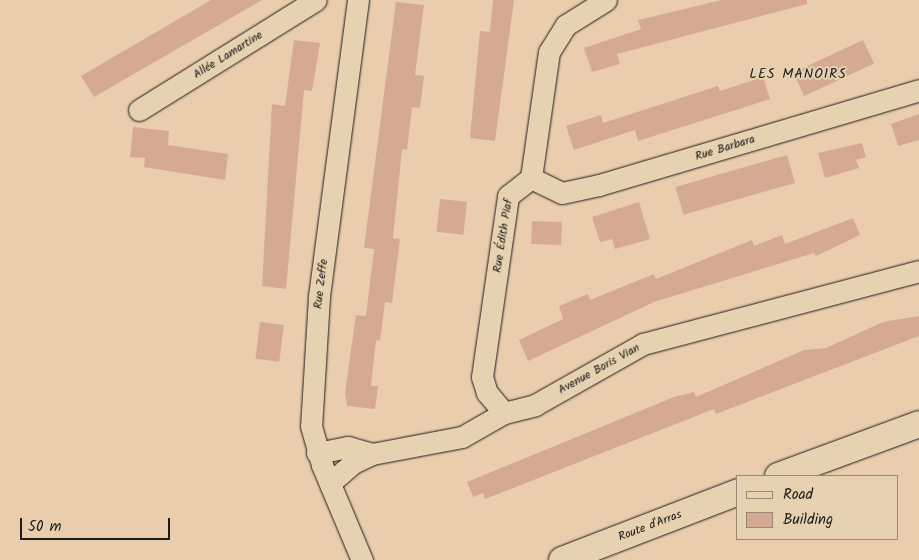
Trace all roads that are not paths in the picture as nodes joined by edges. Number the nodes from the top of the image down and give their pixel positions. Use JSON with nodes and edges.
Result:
{"nodes":[{"id":1,"x":316,"y":0,"type":"edge"},
{"id":2,"x":358,"y":0,"type":"edge"},
{"id":3,"x":606,"y":0,"type":"edge"},
{"id":4,"x":919,"y":90,"type":"edge"},
{"id":5,"x":140,"y":110,"type":"dead end"},
{"id":6,"x":531,"y":178,"type":"junction"},
{"id":7,"x":919,"y":271,"type":"edge"},
{"id":8,"x":504,"y":413,"type":"junction"},
{"id":9,"x":919,"y":424,"type":"edge"},
{"id":10,"x":318,"y":452,"type":"junction"},
{"id":11,"x":372,"y":454,"type":"junction"},
{"id":12,"x":781,"y":475,"type":"edge"},
{"id":13,"x":330,"y":483,"type":"junction"},
{"id":14,"x":736,"y":493,"type":"edge"},
{"id":15,"x":362,"y":560,"type":"edge"},
{"id":16,"x":562,"y":560,"type":"edge"}],
"edges":[{"from":1,"to":5,"type":"street","name":"Allée Lamartine"},
{"from":2,"to":10,"type":"street","name":"Rue Zeffe"},
{"from":3,"to":6,"type":"street"},
{"from":4,"to":6,"type":"street","name":"Rue Barbara"},
{"from":6,"to":8,"type":"street","name":"Rue Édith Piaf"},
{"from":7,"to":8,"type":"street","name":"Avenue Boris Vian"},
{"from":8,"to":11,"type":"street","name":"Avenue Boris Vian"},
{"from":9,"to":12,"type":"main road"},
{"from":10,"to":11,"type":"street","name":"Avenue Boris Vian"},
{"from":10,"to":13,"type":"street","name":"Rue Zeffe"},
{"from":11,"to":13,"type":"street","name":"Avenue Boris Vian"},
{"from":13,"to":15,"type":"street","name":"Rue Zeffe"},
{"from":14,"to":16,"type":"main road","name":"Route d'Arras"}]}
